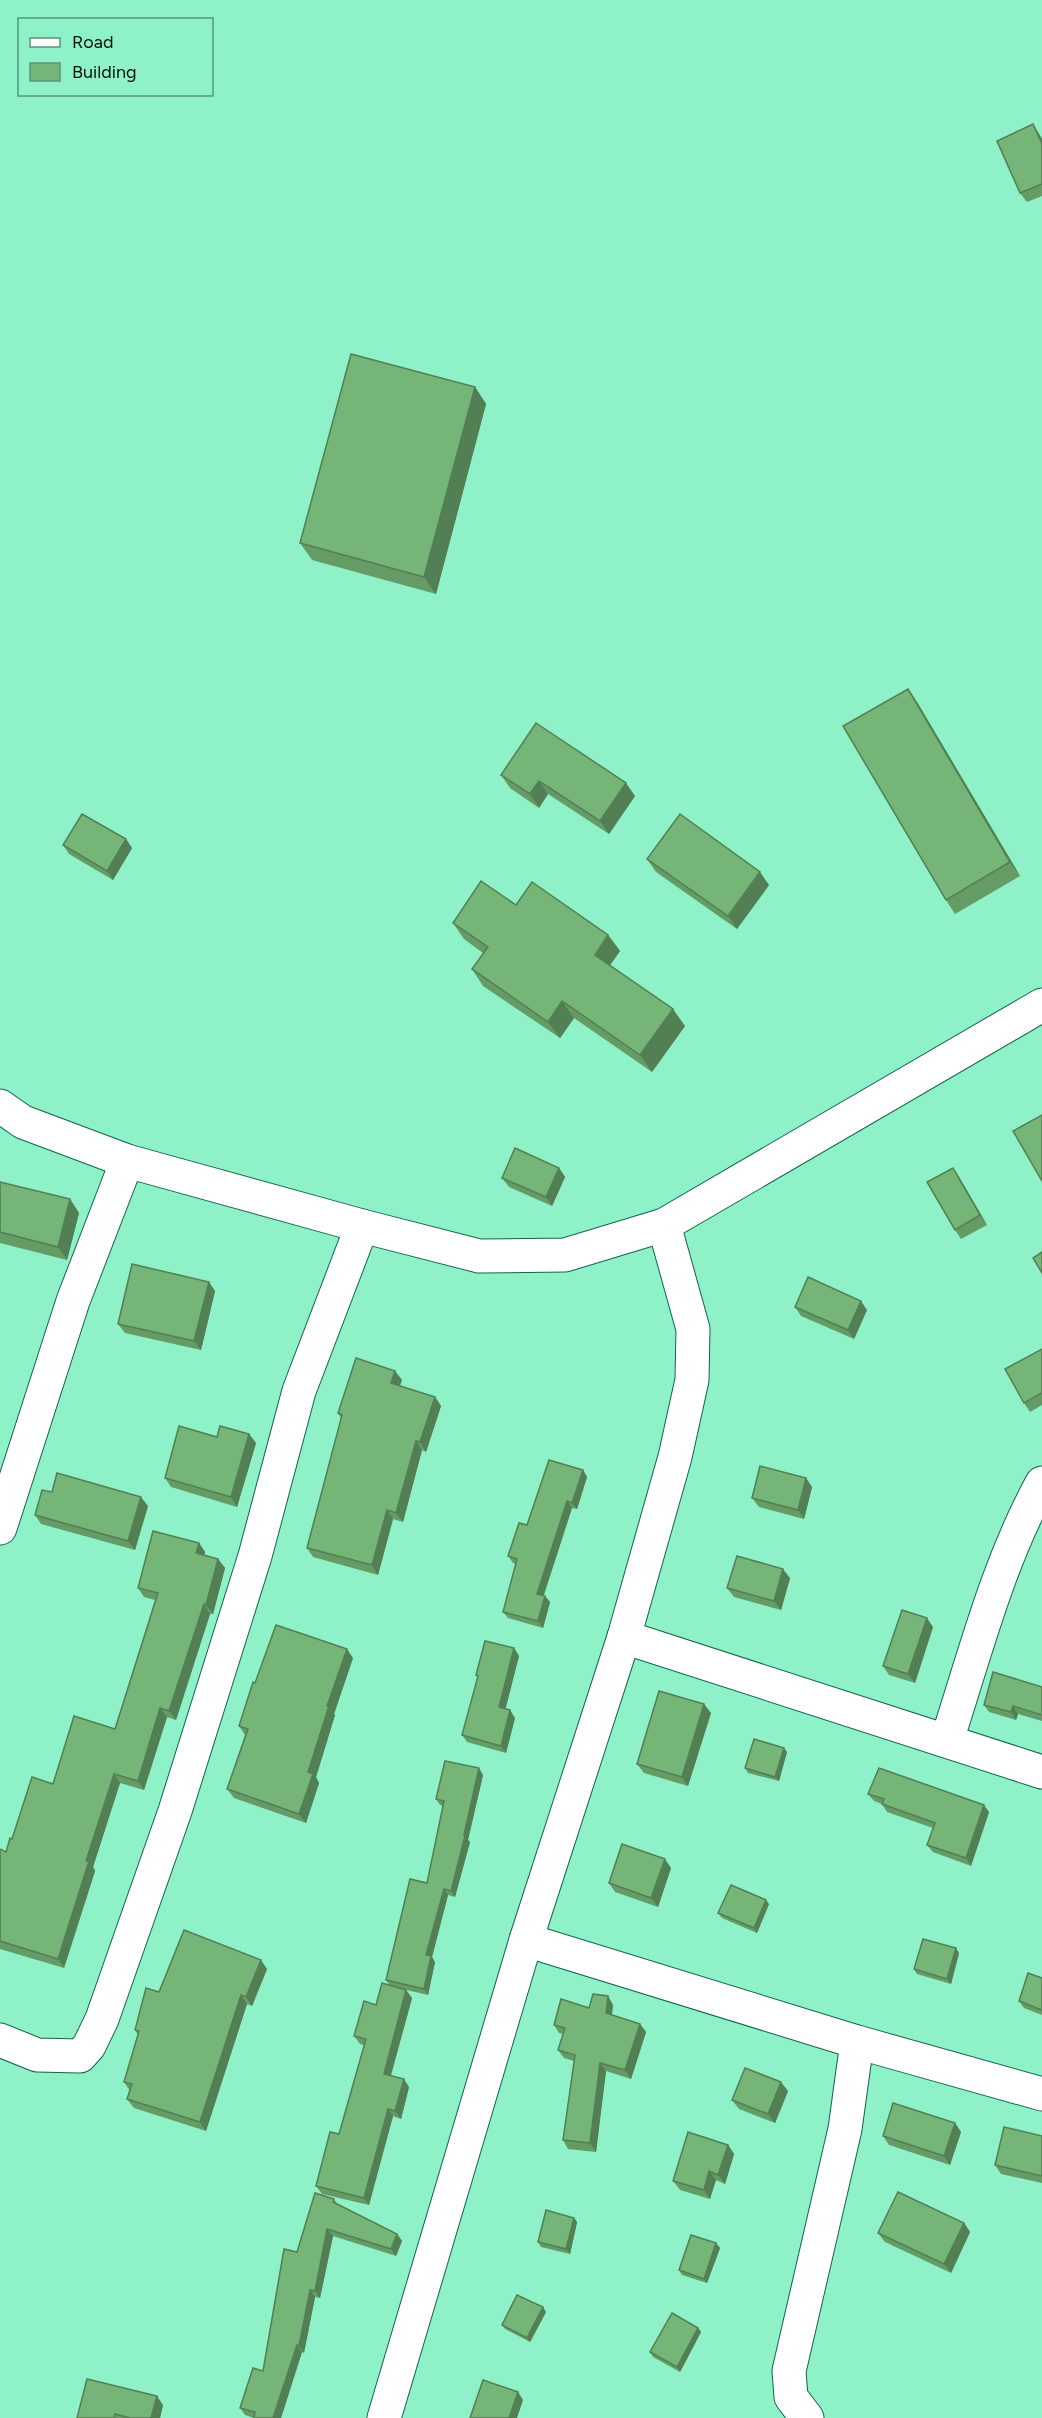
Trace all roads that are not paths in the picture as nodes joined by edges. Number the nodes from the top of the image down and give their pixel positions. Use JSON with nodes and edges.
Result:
{"nodes":[{"id":1,"x":1042,"y":1005,"type":"edge"},
{"id":2,"x":0,"y":1107,"type":"edge"},
{"id":3,"x":127,"y":1161,"type":"junction"},
{"id":4,"x":664,"y":1225,"type":"junction"},
{"id":5,"x":363,"y":1226,"type":"junction"},
{"id":6,"x":1042,"y":1483,"type":"edge"},
{"id":7,"x":0,"y":1528,"type":"edge"},
{"id":8,"x":624,"y":1637,"type":"junction"},
{"id":9,"x":946,"y":1740,"type":"junction"},
{"id":10,"x":1042,"y":1772,"type":"edge"},
{"id":11,"x":526,"y":1940,"type":"junction"},
{"id":12,"x":0,"y":2040,"type":"edge"},
{"id":13,"x":857,"y":2042,"type":"junction"},
{"id":14,"x":1042,"y":2094,"type":"edge"},
{"id":15,"x":384,"y":2418,"type":"edge"},
{"id":16,"x":807,"y":2418,"type":"edge"}],
"edges":[{"from":1,"to":4,"type":"street"},
{"from":2,"to":3,"type":"street"},
{"from":3,"to":5,"type":"street"},
{"from":3,"to":7,"type":"street"},
{"from":4,"to":5,"type":"street"},
{"from":4,"to":8,"type":"street"},
{"from":5,"to":12,"type":"street"},
{"from":6,"to":9,"type":"street"},
{"from":8,"to":9,"type":"street"},
{"from":8,"to":11,"type":"street"},
{"from":9,"to":10,"type":"street"},
{"from":11,"to":13,"type":"street"},
{"from":11,"to":15,"type":"street"},
{"from":13,"to":14,"type":"street"},
{"from":13,"to":16,"type":"street"}]}
